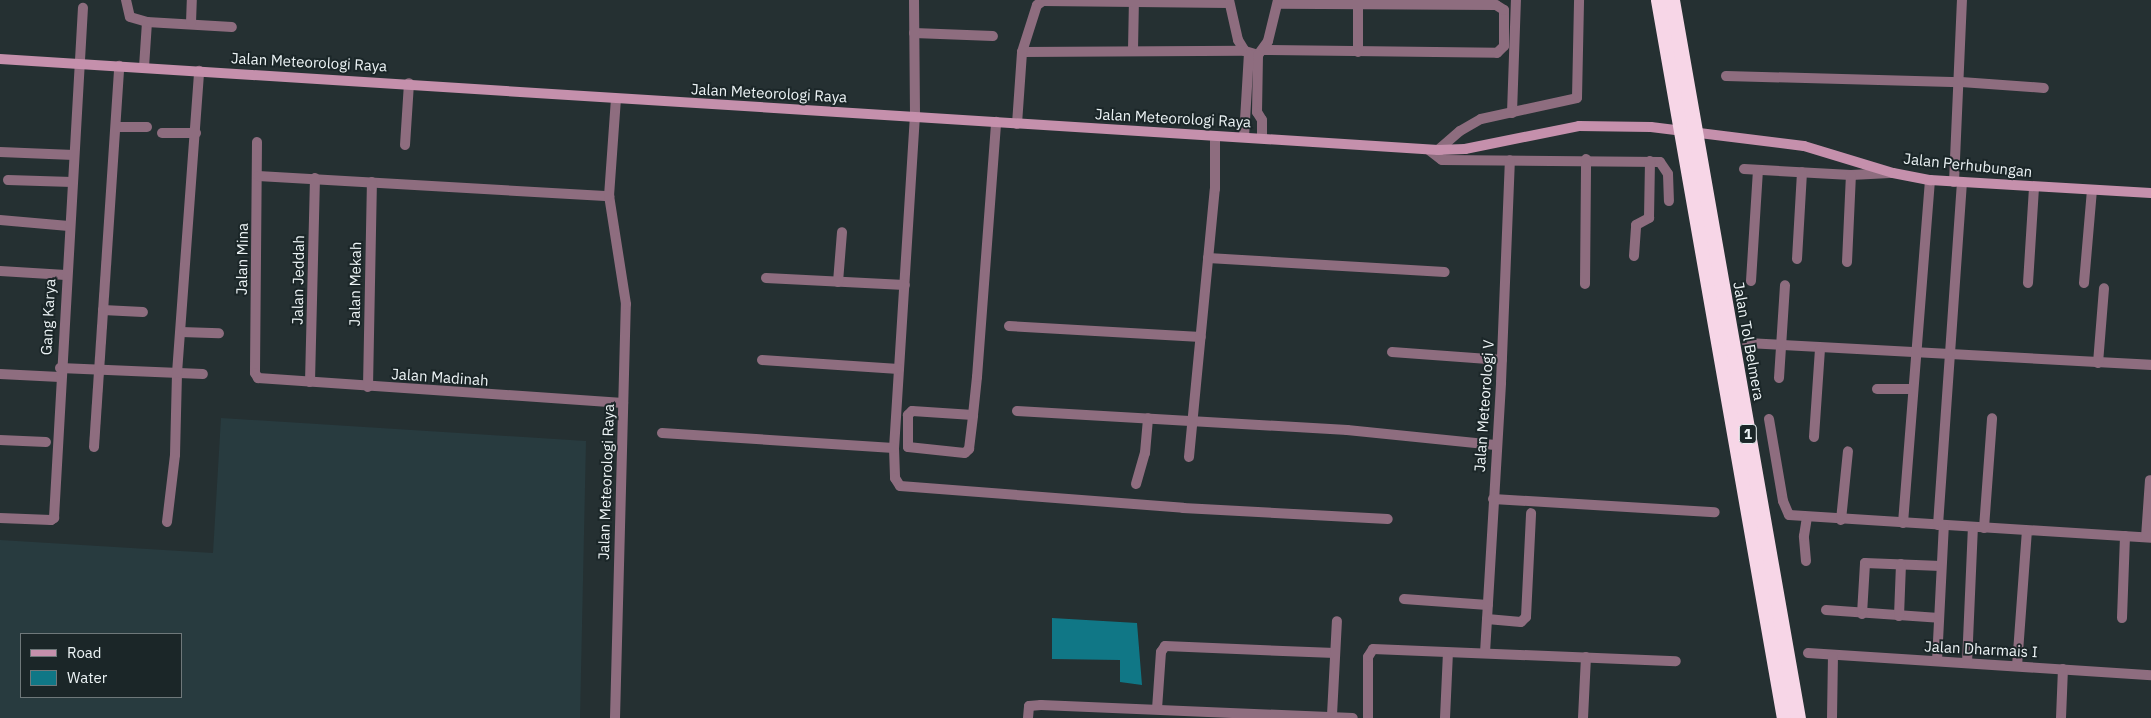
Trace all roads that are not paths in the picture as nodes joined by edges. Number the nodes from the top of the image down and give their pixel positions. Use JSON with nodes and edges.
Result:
{"nodes":[{"id":1,"x":126,"y":0,"type":"edge"},
{"id":2,"x":192,"y":0,"type":"edge"},
{"id":3,"x":914,"y":0,"type":"edge"},
{"id":4,"x":1516,"y":0,"type":"edge"},
{"id":5,"x":1578,"y":0,"type":"edge"},
{"id":6,"x":1658,"y":0,"type":"edge"},
{"id":7,"x":1672,"y":0,"type":"edge"},
{"id":8,"x":1962,"y":0,"type":"edge"},
{"id":9,"x":1134,"y":1,"type":"edge"},
{"id":10,"x":1229,"y":1,"type":"edge"},
{"id":11,"x":1278,"y":2,"type":"edge"},
{"id":12,"x":1358,"y":2,"type":"edge"},
{"id":13,"x":83,"y":8,"type":"dead end"},
{"id":14,"x":147,"y":22,"type":"junction"},
{"id":15,"x":190,"y":23,"type":"junction"},
{"id":16,"x":232,"y":27,"type":"dead end"},
{"id":17,"x":914,"y":33,"type":"junction"},
{"id":18,"x":993,"y":36,"type":"dead end"},
{"id":19,"x":1133,"y":50,"type":"junction"},
{"id":20,"x":1022,"y":52,"type":"junction"},
{"id":21,"x":1358,"y":52,"type":"junction"},
{"id":22,"x":1253,"y":53,"type":"junction"},
{"id":23,"x":0,"y":59,"type":"edge"},
{"id":24,"x":80,"y":64,"type":"junction"},
{"id":25,"x":119,"y":66,"type":"junction"},
{"id":26,"x":144,"y":67,"type":"junction"},
{"id":27,"x":199,"y":71,"type":"junction"},
{"id":28,"x":1726,"y":76,"type":"dead end"},
{"id":29,"x":1961,"y":82,"type":"junction"},
{"id":30,"x":409,"y":83,"type":"junction"},
{"id":31,"x":2044,"y":88,"type":"dead end"},
{"id":32,"x":616,"y":99,"type":"junction"},
{"id":33,"x":1252,"y":112,"type":"junction"},
{"id":34,"x":1512,"y":113,"type":"junction"},
{"id":35,"x":914,"y":116,"type":"junction"},
{"id":36,"x":996,"y":122,"type":"junction"},
{"id":37,"x":1016,"y":124,"type":"junction"},
{"id":38,"x":116,"y":127,"type":"junction"},
{"id":39,"x":148,"y":127,"type":"dead end"},
{"id":40,"x":162,"y":133,"type":"dead end"},
{"id":41,"x":196,"y":133,"type":"junction"},
{"id":42,"x":1726,"y":135,"type":"joint"},
{"id":43,"x":1215,"y":136,"type":"junction"},
{"id":44,"x":1244,"y":137,"type":"junction"},
{"id":45,"x":1262,"y":138,"type":"junction"},
{"id":46,"x":257,"y":142,"type":"dead end"},
{"id":47,"x":406,"y":145,"type":"dead end"},
{"id":48,"x":1434,"y":150,"type":"junction"},
{"id":49,"x":0,"y":152,"type":"edge"},
{"id":50,"x":74,"y":155,"type":"junction"},
{"id":51,"x":1586,"y":159,"type":"junction"},
{"id":52,"x":1510,"y":160,"type":"junction"},
{"id":53,"x":1650,"y":161,"type":"junction"},
{"id":54,"x":1744,"y":169,"type":"dead end"},
{"id":55,"x":1758,"y":170,"type":"junction"},
{"id":56,"x":1802,"y":172,"type":"junction"},
{"id":57,"x":1893,"y":173,"type":"junction"},
{"id":58,"x":1851,"y":175,"type":"junction"},
{"id":59,"x":258,"y":176,"type":"junction"},
{"id":60,"x":315,"y":178,"type":"junction"},
{"id":61,"x":8,"y":180,"type":"dead end"},
{"id":62,"x":1930,"y":180,"type":"junction"},
{"id":63,"x":72,"y":182,"type":"junction"},
{"id":64,"x":372,"y":182,"type":"junction"},
{"id":65,"x":1958,"y":183,"type":"junction"},
{"id":66,"x":2034,"y":187,"type":"junction"},
{"id":67,"x":2092,"y":190,"type":"junction"},
{"id":68,"x":2151,"y":194,"type":"edge"},
{"id":69,"x":609,"y":196,"type":"junction"},
{"id":70,"x":1669,"y":201,"type":"dead end"},
{"id":71,"x":0,"y":220,"type":"edge"},
{"id":72,"x":69,"y":226,"type":"junction"},
{"id":73,"x":842,"y":232,"type":"dead end"},
{"id":74,"x":1634,"y":256,"type":"dead end"},
{"id":75,"x":1208,"y":258,"type":"junction"},
{"id":76,"x":1798,"y":259,"type":"dead end"},
{"id":77,"x":1847,"y":262,"type":"dead end"},
{"id":78,"x":0,"y":271,"type":"edge"},
{"id":79,"x":1445,"y":272,"type":"dead end"},
{"id":80,"x":66,"y":275,"type":"junction"},
{"id":81,"x":766,"y":278,"type":"dead end"},
{"id":82,"x":1751,"y":281,"type":"dead end"},
{"id":83,"x":838,"y":282,"type":"junction"},
{"id":84,"x":2028,"y":283,"type":"dead end"},
{"id":85,"x":2084,"y":283,"type":"dead end"},
{"id":86,"x":1585,"y":284,"type":"dead end"},
{"id":87,"x":905,"y":285,"type":"junction"},
{"id":88,"x":1784,"y":285,"type":"dead end"},
{"id":89,"x":2104,"y":288,"type":"dead end"},
{"id":90,"x":103,"y":310,"type":"junction"},
{"id":91,"x":143,"y":312,"type":"dead end"},
{"id":92,"x":1009,"y":326,"type":"dead end"},
{"id":93,"x":181,"y":332,"type":"junction"},
{"id":94,"x":219,"y":333,"type":"dead end"},
{"id":95,"x":1201,"y":337,"type":"junction"},
{"id":96,"x":1747,"y":343,"type":"dead end"},
{"id":97,"x":1781,"y":346,"type":"junction"},
{"id":98,"x":1820,"y":349,"type":"junction"},
{"id":99,"x":1392,"y":352,"type":"dead end"},
{"id":100,"x":1915,"y":353,"type":"junction"},
{"id":101,"x":1951,"y":356,"type":"junction"},
{"id":102,"x":762,"y":360,"type":"dead end"},
{"id":103,"x":1502,"y":360,"type":"junction"},
{"id":104,"x":2098,"y":363,"type":"junction"},
{"id":105,"x":2151,"y":365,"type":"edge"},
{"id":106,"x":100,"y":369,"type":"junction"},
{"id":107,"x":899,"y":370,"type":"junction"},
{"id":108,"x":60,"y":372,"type":"junction"},
{"id":109,"x":177,"y":373,"type":"junction"},
{"id":110,"x":0,"y":374,"type":"edge"},
{"id":111,"x":203,"y":374,"type":"dead end"},
{"id":112,"x":256,"y":376,"type":"joint"},
{"id":113,"x":1779,"y":378,"type":"dead end"},
{"id":114,"x":310,"y":382,"type":"junction"},
{"id":115,"x":368,"y":387,"type":"junction"},
{"id":116,"x":1877,"y":389,"type":"dead end"},
{"id":117,"x":1913,"y":389,"type":"junction"},
{"id":118,"x":623,"y":404,"type":"junction"},
{"id":119,"x":1017,"y":410,"type":"dead end"},
{"id":120,"x":973,"y":414,"type":"junction"},
{"id":121,"x":1148,"y":418,"type":"junction"},
{"id":122,"x":1769,"y":418,"type":"dead end"},
{"id":123,"x":1992,"y":418,"type":"dead end"},
{"id":124,"x":1194,"y":419,"type":"junction"},
{"id":125,"x":662,"y":433,"type":"dead end"},
{"id":126,"x":1814,"y":437,"type":"dead end"},
{"id":127,"x":0,"y":440,"type":"edge"},
{"id":128,"x":46,"y":442,"type":"dead end"},
{"id":129,"x":1495,"y":445,"type":"junction"},
{"id":130,"x":94,"y":447,"type":"dead end"},
{"id":131,"x":894,"y":448,"type":"junction"},
{"id":132,"x":1848,"y":451,"type":"dead end"},
{"id":133,"x":1189,"y":458,"type":"dead end"},
{"id":134,"x":2150,"y":480,"type":"edge"},
{"id":135,"x":1136,"y":484,"type":"dead end"},
{"id":136,"x":1493,"y":499,"type":"junction"},
{"id":137,"x":1715,"y":512,"type":"dead end"},
{"id":138,"x":1531,"y":513,"type":"dead end"},
{"id":139,"x":1808,"y":517,"type":"junction"},
{"id":140,"x":0,"y":518,"type":"edge"},
{"id":141,"x":1388,"y":519,"type":"dead end"},
{"id":142,"x":1841,"y":520,"type":"junction"},
{"id":143,"x":168,"y":522,"type":"dead end"},
{"id":144,"x":1902,"y":523,"type":"junction"},
{"id":145,"x":1941,"y":525,"type":"junction"},
{"id":146,"x":1973,"y":528,"type":"junction"},
{"id":147,"x":1984,"y":528,"type":"junction"},
{"id":148,"x":2027,"y":531,"type":"junction"},
{"id":149,"x":2124,"y":536,"type":"junction"},
{"id":150,"x":2149,"y":538,"type":"edge"},
{"id":151,"x":1806,"y":561,"type":"dead end"},
{"id":152,"x":1901,"y":564,"type":"junction"},
{"id":153,"x":1941,"y":566,"type":"junction"},
{"id":154,"x":1404,"y":598,"type":"dead end"},
{"id":155,"x":1488,"y":604,"type":"junction"},
{"id":156,"x":1826,"y":610,"type":"dead end"},
{"id":157,"x":1862,"y":614,"type":"junction"},
{"id":158,"x":1899,"y":616,"type":"junction"},
{"id":159,"x":1939,"y":618,"type":"junction"},
{"id":160,"x":2122,"y":618,"type":"dead end"},
{"id":161,"x":1487,"y":619,"type":"junction"},
{"id":162,"x":1337,"y":621,"type":"dead end"},
{"id":163,"x":1335,"y":653,"type":"junction"},
{"id":164,"x":1448,"y":653,"type":"junction"},
{"id":165,"x":1485,"y":653,"type":"junction"},
{"id":166,"x":1808,"y":653,"type":"dead end"},
{"id":167,"x":1833,"y":656,"type":"junction"},
{"id":168,"x":1586,"y":657,"type":"junction"},
{"id":169,"x":1676,"y":661,"type":"dead end"},
{"id":170,"x":1937,"y":661,"type":"junction"},
{"id":171,"x":1967,"y":663,"type":"junction"},
{"id":172,"x":2017,"y":666,"type":"junction"},
{"id":173,"x":2063,"y":669,"type":"junction"},
{"id":174,"x":2151,"y":675,"type":"edge"},
{"id":175,"x":1157,"y":709,"type":"junction"},
{"id":176,"x":1118,"y":713,"type":"edge"},
{"id":177,"x":1028,"y":714,"type":"edge"},
{"id":178,"x":1193,"y":714,"type":"edge"},
{"id":179,"x":1264,"y":715,"type":"edge"},
{"id":180,"x":1292,"y":716,"type":"edge"},
{"id":181,"x":1330,"y":717,"type":"edge"},
{"id":182,"x":615,"y":718,"type":"edge"},
{"id":183,"x":1353,"y":718,"type":"edge"},
{"id":184,"x":1368,"y":718,"type":"edge"},
{"id":185,"x":1446,"y":718,"type":"edge"},
{"id":186,"x":1583,"y":718,"type":"edge"},
{"id":187,"x":1784,"y":718,"type":"edge"},
{"id":188,"x":1798,"y":718,"type":"edge"},
{"id":189,"x":1832,"y":718,"type":"edge"},
{"id":190,"x":2061,"y":718,"type":"edge"}],
"edges":[{"from":1,"to":14,"type":"street"},
{"from":2,"to":15,"type":"street"},
{"from":3,"to":17,"type":"street"},
{"from":4,"to":34,"type":"street"},
{"from":5,"to":34,"type":"street"},
{"from":6,"to":187,"type":"highway","name":"Jalan Tol Belmera","number":"1"},
{"from":7,"to":188,"type":"highway","name":"Jalan Tol Belmera","number":"1"},
{"from":8,"to":29,"type":"street"},
{"from":9,"to":10,"type":"street"},
{"from":9,"to":19,"type":"street"},
{"from":9,"to":20,"type":"street"},
{"from":10,"to":22,"type":"street"},
{"from":11,"to":12,"type":"street"},
{"from":11,"to":22,"type":"street"},
{"from":12,"to":21,"type":"street"},
{"from":12,"to":21,"type":"street"},
{"from":13,"to":24,"type":"street","name":"Gang Karya"},
{"from":14,"to":15,"type":"street"},
{"from":14,"to":26,"type":"street"},
{"from":15,"to":16,"type":"street"},
{"from":17,"to":18,"type":"street"},
{"from":17,"to":35,"type":"street"},
{"from":19,"to":20,"type":"street"},
{"from":19,"to":22,"type":"street"},
{"from":20,"to":37,"type":"street"},
{"from":21,"to":22,"type":"street"},
{"from":22,"to":33,"type":"street"},
{"from":23,"to":24,"type":"main road","name":"Jalan Meteorologi Raya"},
{"from":24,"to":25,"type":"main road","name":"Jalan Meteorologi Raya"},
{"from":24,"to":50,"type":"street","name":"Gang Karya"},
{"from":25,"to":26,"type":"main road","name":"Jalan Meteorologi Raya"},
{"from":25,"to":38,"type":"street"},
{"from":26,"to":27,"type":"main road","name":"Jalan Meteorologi Raya"},
{"from":27,"to":30,"type":"main road","name":"Jalan Meteorologi Raya"},
{"from":27,"to":41,"type":"street"},
{"from":28,"to":29,"type":"street"},
{"from":29,"to":31,"type":"street"},
{"from":29,"to":65,"type":"street"},
{"from":30,"to":32,"type":"main road","name":"Jalan Meteorologi Raya"},
{"from":30,"to":47,"type":"street"},
{"from":32,"to":35,"type":"main road","name":"Jalan Meteorologi Raya"},
{"from":32,"to":69,"type":"street","name":"Jalan Meteorologi Raya"},
{"from":33,"to":44,"type":"street"},
{"from":33,"to":45,"type":"street"},
{"from":34,"to":48,"type":"street"},
{"from":35,"to":36,"type":"main road","name":"Jalan Meteorologi Raya"},
{"from":35,"to":87,"type":"street"},
{"from":36,"to":37,"type":"main road","name":"Jalan Meteorologi Raya"},
{"from":36,"to":120,"type":"street"},
{"from":37,"to":43,"type":"main road","name":"Jalan Meteorologi Raya"},
{"from":38,"to":39,"type":"street"},
{"from":38,"to":90,"type":"street"},
{"from":40,"to":41,"type":"street"},
{"from":41,"to":93,"type":"street"},
{"from":42,"to":48,"type":"main road","name":"Jalan Meteorologi Raya"},
{"from":42,"to":57,"type":"main road","name":"Jalan Perhubungan"},
{"from":43,"to":44,"type":"main road","name":"Jalan Meteorologi Raya"},
{"from":43,"to":75,"type":"street"},
{"from":44,"to":45,"type":"main road","name":"Jalan Meteorologi Raya"},
{"from":45,"to":48,"type":"main road","name":"Jalan Meteorologi Raya"},
{"from":46,"to":59,"type":"street","name":"Jalan Mina"},
{"from":48,"to":52,"type":"street"},
{"from":49,"to":50,"type":"street"},
{"from":50,"to":63,"type":"street","name":"Gang Karya"},
{"from":51,"to":52,"type":"street"},
{"from":51,"to":53,"type":"street"},
{"from":51,"to":86,"type":"street"},
{"from":52,"to":103,"type":"street","name":"Jalan Meteorologi V"},
{"from":53,"to":70,"type":"street"},
{"from":53,"to":74,"type":"street"},
{"from":54,"to":55,"type":"street"},
{"from":55,"to":56,"type":"street"},
{"from":55,"to":82,"type":"street"},
{"from":56,"to":58,"type":"street"},
{"from":56,"to":76,"type":"street"},
{"from":57,"to":58,"type":"street"},
{"from":57,"to":62,"type":"main road","name":"Jalan Perhubungan"},
{"from":58,"to":77,"type":"street"},
{"from":59,"to":60,"type":"street"},
{"from":59,"to":112,"type":"street","name":"Jalan Mina"},
{"from":60,"to":64,"type":"street"},
{"from":60,"to":114,"type":"street","name":"Jalan Jeddah"},
{"from":61,"to":63,"type":"street"},
{"from":62,"to":65,"type":"main road","name":"Jalan Perhubungan"},
{"from":62,"to":100,"type":"street"},
{"from":63,"to":72,"type":"street","name":"Gang Karya"},
{"from":64,"to":69,"type":"street"},
{"from":64,"to":115,"type":"street","name":"Jalan Mekah"},
{"from":65,"to":66,"type":"main road","name":"Jalan Perhubungan"},
{"from":65,"to":101,"type":"street"},
{"from":66,"to":67,"type":"main road","name":"Jalan Perhubungan"},
{"from":66,"to":84,"type":"street"},
{"from":67,"to":68,"type":"main road","name":"Jalan Perhubungan"},
{"from":67,"to":85,"type":"street"},
{"from":69,"to":118,"type":"street","name":"Jalan Meteorologi Raya"},
{"from":71,"to":72,"type":"street"},
{"from":72,"to":80,"type":"street","name":"Gang Karya"},
{"from":73,"to":83,"type":"street"},
{"from":75,"to":79,"type":"street"},
{"from":75,"to":95,"type":"street"},
{"from":78,"to":80,"type":"street"},
{"from":80,"to":108,"type":"street","name":"Gang Karya"},
{"from":81,"to":83,"type":"street"},
{"from":83,"to":87,"type":"street"},
{"from":87,"to":107,"type":"street"},
{"from":88,"to":97,"type":"street"},
{"from":89,"to":104,"type":"street"},
{"from":90,"to":91,"type":"street"},
{"from":90,"to":106,"type":"street"},
{"from":92,"to":95,"type":"street"},
{"from":93,"to":94,"type":"street"},
{"from":93,"to":109,"type":"street"},
{"from":95,"to":124,"type":"street"},
{"from":96,"to":97,"type":"street"},
{"from":97,"to":98,"type":"street"},
{"from":97,"to":113,"type":"street"},
{"from":98,"to":100,"type":"street"},
{"from":98,"to":126,"type":"street"},
{"from":99,"to":103,"type":"street"},
{"from":100,"to":101,"type":"street"},
{"from":100,"to":117,"type":"street"},
{"from":101,"to":104,"type":"street"},
{"from":101,"to":145,"type":"street"},
{"from":102,"to":107,"type":"street"},
{"from":103,"to":129,"type":"street","name":"Jalan Meteorologi V"},
{"from":104,"to":105,"type":"street"},
{"from":106,"to":108,"type":"street"},
{"from":106,"to":109,"type":"street"},
{"from":106,"to":130,"type":"street"},
{"from":107,"to":131,"type":"street"},
{"from":108,"to":110,"type":"street"},
{"from":108,"to":140,"type":"street","name":"Gang Karya"},
{"from":109,"to":111,"type":"street"},
{"from":109,"to":143,"type":"street"},
{"from":112,"to":114,"type":"street","name":"Jalan Madinah"},
{"from":114,"to":115,"type":"street","name":"Jalan Madinah"},
{"from":115,"to":118,"type":"street","name":"Jalan Madinah"},
{"from":116,"to":117,"type":"street"},
{"from":117,"to":144,"type":"street"},
{"from":118,"to":182,"type":"street","name":"Jalan Meteorologi Raya"},
{"from":119,"to":121,"type":"street"},
{"from":120,"to":120,"type":"street"},
{"from":121,"to":124,"type":"street"},
{"from":121,"to":135,"type":"street"},
{"from":122,"to":139,"type":"street"},
{"from":123,"to":147,"type":"street"},
{"from":124,"to":129,"type":"street"},
{"from":124,"to":133,"type":"street"},
{"from":125,"to":131,"type":"street"},
{"from":127,"to":128,"type":"street"},
{"from":129,"to":136,"type":"street","name":"Jalan Meteorologi V"},
{"from":131,"to":141,"type":"street"},
{"from":132,"to":142,"type":"street"},
{"from":134,"to":150,"type":"street"},
{"from":136,"to":137,"type":"street"},
{"from":136,"to":155,"type":"street","name":"Jalan Meteorologi V"},
{"from":138,"to":161,"type":"street"},
{"from":139,"to":142,"type":"street"},
{"from":139,"to":151,"type":"street"},
{"from":142,"to":144,"type":"street"},
{"from":144,"to":145,"type":"street"},
{"from":145,"to":146,"type":"street"},
{"from":145,"to":153,"type":"street"},
{"from":146,"to":147,"type":"street"},
{"from":146,"to":171,"type":"street"},
{"from":147,"to":148,"type":"street"},
{"from":148,"to":149,"type":"street"},
{"from":148,"to":172,"type":"street"},
{"from":149,"to":150,"type":"street"},
{"from":149,"to":160,"type":"street"},
{"from":152,"to":153,"type":"street"},
{"from":152,"to":157,"type":"street"},
{"from":152,"to":158,"type":"street"},
{"from":153,"to":159,"type":"street"},
{"from":154,"to":155,"type":"street"},
{"from":155,"to":161,"type":"street","name":"Jalan Meteorologi V"},
{"from":156,"to":157,"type":"street"},
{"from":157,"to":158,"type":"street"},
{"from":158,"to":159,"type":"street"},
{"from":159,"to":170,"type":"street"},
{"from":161,"to":165,"type":"street","name":"Jalan Meteorologi V"},
{"from":162,"to":163,"type":"street"},
{"from":163,"to":175,"type":"street"},
{"from":163,"to":181,"type":"street"},
{"from":164,"to":165,"type":"street"},
{"from":164,"to":184,"type":"street"},
{"from":164,"to":185,"type":"street"},
{"from":165,"to":168,"type":"street"},
{"from":166,"to":167,"type":"street","name":"Jalan Dharmais I"},
{"from":167,"to":170,"type":"street","name":"Jalan Dharmais I"},
{"from":167,"to":189,"type":"street"},
{"from":168,"to":169,"type":"street"},
{"from":168,"to":186,"type":"street"},
{"from":170,"to":171,"type":"street","name":"Jalan Dharmais I"},
{"from":171,"to":172,"type":"street","name":"Jalan Dharmais I"},
{"from":172,"to":173,"type":"street","name":"Jalan Dharmais I"},
{"from":173,"to":174,"type":"street","name":"Jalan Dharmais I"},
{"from":173,"to":190,"type":"street"},
{"from":175,"to":176,"type":"street"},
{"from":175,"to":178,"type":"street"},
{"from":176,"to":177,"type":"street"},
{"from":178,"to":179,"type":"street"},
{"from":179,"to":180,"type":"street"},
{"from":180,"to":181,"type":"street"},
{"from":181,"to":183,"type":"street"}]}
